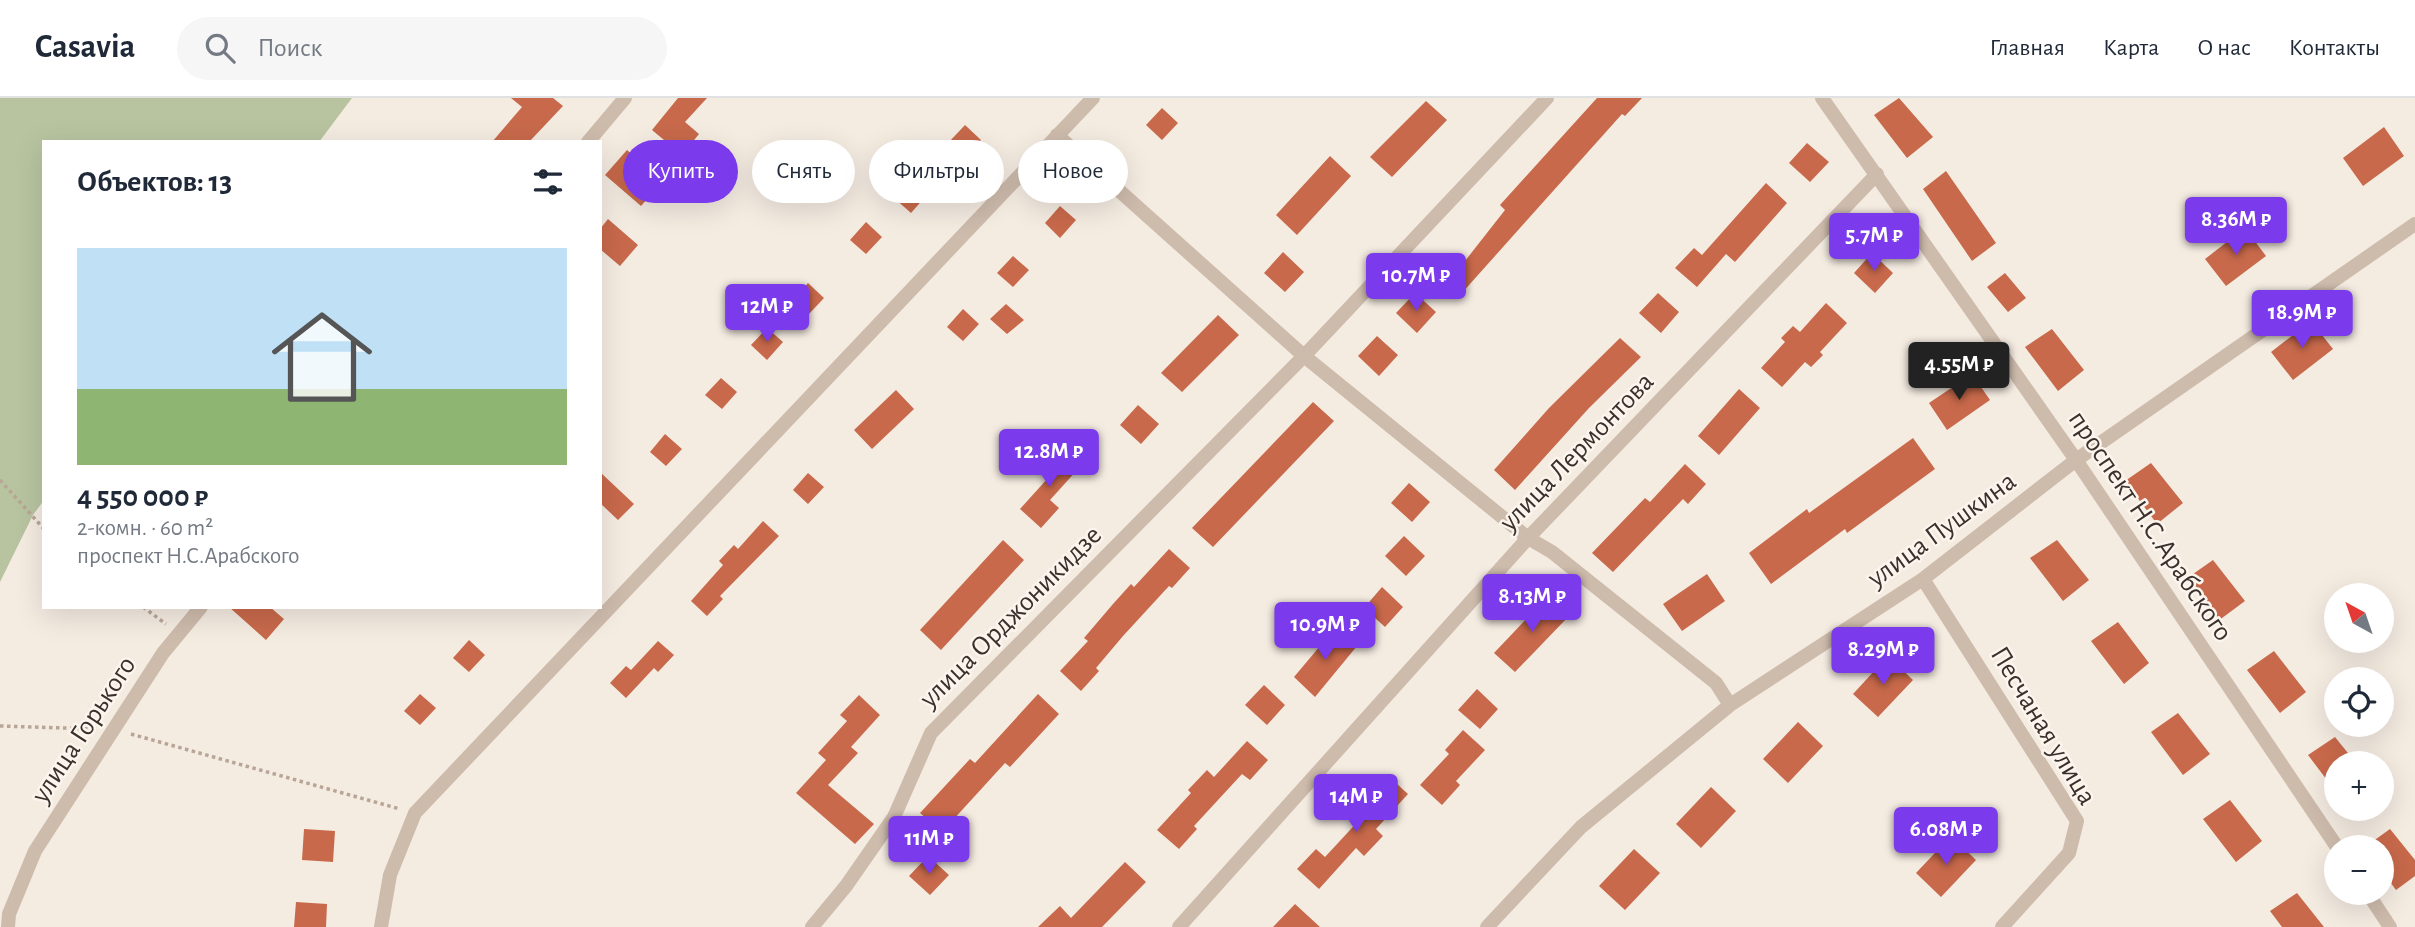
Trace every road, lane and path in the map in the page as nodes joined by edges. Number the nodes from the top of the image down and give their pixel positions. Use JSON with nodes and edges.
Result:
{"nodes":[{"id":1,"x":625,"y":98,"type":"edge"},
{"id":2,"x":1093,"y":98,"type":"edge"},
{"id":3,"x":1547,"y":98,"type":"edge"},
{"id":4,"x":1822,"y":98,"type":"edge"},
{"id":5,"x":1058,"y":135,"type":"junction"},
{"id":6,"x":590,"y":140,"type":"edge"},
{"id":7,"x":1877,"y":174,"type":"junction"},
{"id":8,"x":2415,"y":224,"type":"edge"},
{"id":9,"x":1304,"y":356,"type":"junction"},
{"id":10,"x":2076,"y":460,"type":"junction"},
{"id":11,"x":0,"y":480,"type":"edge"},
{"id":12,"x":42,"y":527,"type":"edge"},
{"id":13,"x":1528,"y":538,"type":"junction"},
{"id":14,"x":1923,"y":579,"type":"junction"},
{"id":15,"x":146,"y":609,"type":"edge"},
{"id":16,"x":199,"y":609,"type":"edge"},
{"id":17,"x":179,"y":634,"type":"junction"},
{"id":18,"x":1730,"y":705,"type":"junction"},
{"id":19,"x":0,"y":726,"type":"edge"},
{"id":20,"x":116,"y":730,"type":"junction"},
{"id":21,"x":415,"y":813,"type":"junction"},
{"id":22,"x":2329,"y":835,"type":"edge"},
{"id":23,"x":2376,"y":905,"type":"edge"},
{"id":24,"x":8,"y":927,"type":"edge"},
{"id":25,"x":381,"y":927,"type":"edge"},
{"id":26,"x":812,"y":927,"type":"edge"},
{"id":27,"x":1179,"y":927,"type":"edge"},
{"id":28,"x":1488,"y":927,"type":"edge"},
{"id":29,"x":2002,"y":927,"type":"edge"},
{"id":30,"x":2390,"y":927,"type":"edge"}],
"edges":[{"from":1,"to":6,"type":"street"},
{"from":2,"to":5,"type":"street"},
{"from":3,"to":9,"type":"street","name":"улица Орджоникидзе"},
{"from":4,"to":7,"type":"street","name":"проспект Н.С.Арабского"},
{"from":5,"to":9,"type":"street"},
{"from":5,"to":21,"type":"street"},
{"from":7,"to":10,"type":"street","name":"проспект Н.С.Арабского"},
{"from":7,"to":13,"type":"street","name":"улица Лермонтова"},
{"from":8,"to":10,"type":"street","name":"улица Пушкина"},
{"from":9,"to":13,"type":"street"},
{"from":9,"to":26,"type":"street","name":"улица Орджоникидзе"},
{"from":10,"to":14,"type":"street","name":"улица Пушкина"},
{"from":10,"to":22,"type":"street","name":"проспект Н.С.Арабского"},
{"from":11,"to":12,"type":"path"},
{"from":13,"to":18,"type":"street"},
{"from":13,"to":27,"type":"street","name":"улица Лермонтова"},
{"from":14,"to":18,"type":"street","name":"улица Пушкина"},
{"from":14,"to":29,"type":"street","name":"Песчаная улица"},
{"from":15,"to":17,"type":"path"},
{"from":16,"to":17,"type":"street","name":"улица Горького"},
{"from":17,"to":20,"type":"street","name":"улица Горького"},
{"from":18,"to":28,"type":"street","name":"улица Пушкина"},
{"from":19,"to":20,"type":"path"},
{"from":20,"to":21,"type":"path"},
{"from":20,"to":24,"type":"street","name":"улица Горького"},
{"from":21,"to":25,"type":"street"},
{"from":23,"to":30,"type":"street"}]}
